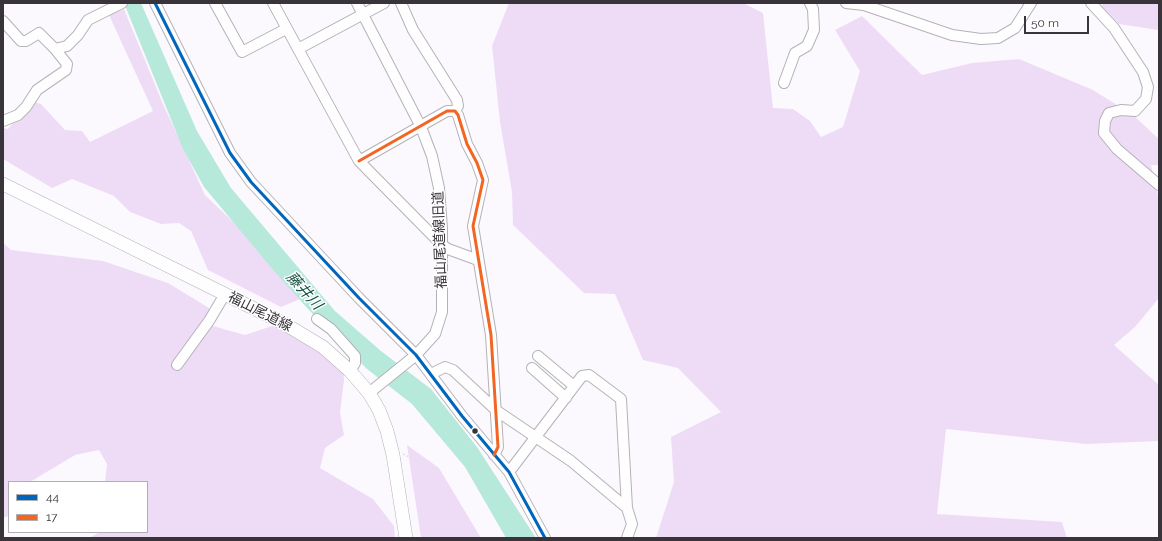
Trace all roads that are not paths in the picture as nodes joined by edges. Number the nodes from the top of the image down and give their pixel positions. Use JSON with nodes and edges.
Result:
{"nodes":[{"id":1,"x":155,"y":3,"type":"edge"},
{"id":2,"x":215,"y":3,"type":"edge"},
{"id":3,"x":272,"y":3,"type":"edge"},
{"id":4,"x":357,"y":3,"type":"edge"},
{"id":5,"x":384,"y":3,"type":"edge"},
{"id":6,"x":402,"y":3,"type":"edge"},
{"id":7,"x":810,"y":3,"type":"edge"},
{"id":8,"x":846,"y":3,"type":"edge"},
{"id":9,"x":1031,"y":3,"type":"edge"},
{"id":10,"x":1091,"y":3,"type":"edge"},
{"id":11,"x":120,"y":4,"type":"edge"},
{"id":12,"x":364,"y":14,"type":"junction"},
{"id":13,"x":3,"y":21,"type":"edge"},
{"id":14,"x":286,"y":29,"type":"junction"},
{"id":15,"x":55,"y":49,"type":"junction"},
{"id":16,"x":298,"y":49,"type":"junction"},
{"id":17,"x":784,"y":83,"type":"dead end"},
{"id":18,"x":455,"y":111,"type":"junction"},
{"id":19,"x":3,"y":122,"type":"edge"},
{"id":20,"x":421,"y":127,"type":"junction"},
{"id":21,"x":359,"y":161,"type":"junction"},
{"id":22,"x":3,"y":184,"type":"edge"},
{"id":23,"x":1159,"y":185,"type":"edge"},
{"id":24,"x":441,"y":244,"type":"junction"},
{"id":25,"x":478,"y":260,"type":"junction"},
{"id":26,"x":225,"y":294,"type":"junction"},
{"id":27,"x":317,"y":319,"type":"dead end"},
{"id":28,"x":538,"y":356,"type":"dead end"},
{"id":29,"x":412,"y":358,"type":"junction"},
{"id":30,"x":177,"y":364,"type":"dead end"},
{"id":31,"x":532,"y":368,"type":"dead end"},
{"id":32,"x":350,"y":371,"type":"junction"},
{"id":33,"x":431,"y":374,"type":"junction"},
{"id":34,"x":574,"y":386,"type":"junction"},
{"id":35,"x":373,"y":389,"type":"junction"},
{"id":36,"x":566,"y":398,"type":"junction"},
{"id":37,"x":497,"y":411,"type":"junction"},
{"id":38,"x":535,"y":438,"type":"junction"},
{"id":39,"x":494,"y":455,"type":"junction"},
{"id":40,"x":509,"y":472,"type":"junction"},
{"id":41,"x":627,"y":508,"type":"junction"},
{"id":42,"x":406,"y":538,"type":"edge"},
{"id":43,"x":546,"y":538,"type":"edge"},
{"id":44,"x":627,"y":538,"type":"edge"}],
"edges":[{"from":1,"to":29,"type":"street"},
{"from":2,"to":14,"type":"street"},
{"from":3,"to":14,"type":"street"},
{"from":4,"to":12,"type":"street","name":"福山尾道線旧道"},
{"from":5,"to":12,"type":"street"},
{"from":6,"to":18,"type":"street"},
{"from":7,"to":17,"type":"street"},
{"from":8,"to":9,"type":"street"},
{"from":10,"to":23,"type":"street"},
{"from":11,"to":15,"type":"street"},
{"from":12,"to":16,"type":"street"},
{"from":12,"to":20,"type":"street","name":"福山尾道線旧道"},
{"from":13,"to":15,"type":"street"},
{"from":14,"to":16,"type":"street"},
{"from":15,"to":19,"type":"street"},
{"from":16,"to":21,"type":"street"},
{"from":18,"to":20,"type":"street"},
{"from":18,"to":25,"type":"street"},
{"from":20,"to":21,"type":"street"},
{"from":20,"to":24,"type":"street","name":"福山尾道線旧道"},
{"from":21,"to":24,"type":"street"},
{"from":22,"to":26,"type":"main road","name":"福山尾道線"},
{"from":24,"to":25,"type":"street"},
{"from":24,"to":29,"type":"street","name":"福山尾道線旧道"},
{"from":25,"to":37,"type":"street"},
{"from":26,"to":30,"type":"street"},
{"from":26,"to":32,"type":"main road","name":"福山尾道線"},
{"from":27,"to":32,"type":"street"},
{"from":28,"to":34,"type":"street"},
{"from":29,"to":33,"type":"street"},
{"from":29,"to":35,"type":"street","name":"福山尾道線旧道"},
{"from":31,"to":36,"type":"street"},
{"from":32,"to":35,"type":"main road","name":"福山尾道線"},
{"from":33,"to":37,"type":"street"},
{"from":33,"to":39,"type":"street"},
{"from":34,"to":36,"type":"street"},
{"from":34,"to":41,"type":"street"},
{"from":35,"to":42,"type":"main road","name":"福山尾道線"},
{"from":36,"to":38,"type":"street"},
{"from":37,"to":38,"type":"street"},
{"from":37,"to":39,"type":"street"},
{"from":38,"to":40,"type":"street"},
{"from":38,"to":41,"type":"street"},
{"from":39,"to":40,"type":"street"},
{"from":40,"to":43,"type":"street"},
{"from":41,"to":44,"type":"street"}]}
